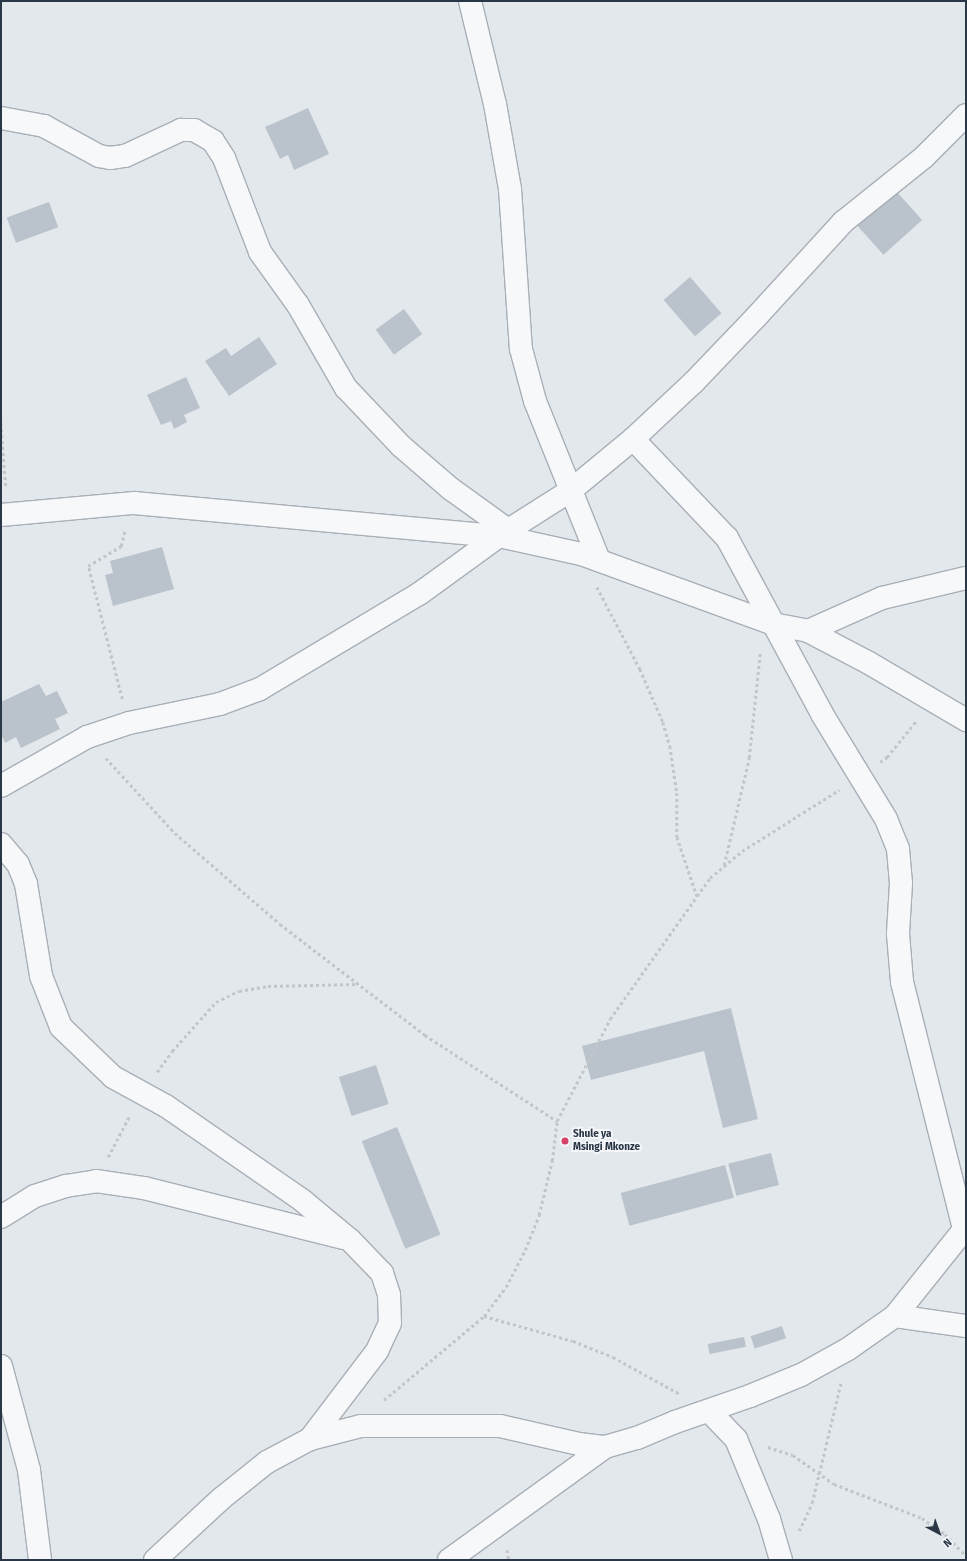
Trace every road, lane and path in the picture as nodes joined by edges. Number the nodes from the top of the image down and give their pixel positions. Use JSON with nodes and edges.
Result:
{"nodes":[{"id":1,"x":470,"y":1,"type":"edge"},
{"id":2,"x":966,"y":115,"type":"edge"},
{"id":3,"x":1,"y":118,"type":"edge"},
{"id":4,"x":1,"y":423,"type":"edge"},
{"id":5,"x":633,"y":439,"type":"junction"},
{"id":6,"x":570,"y":491,"type":"junction"},
{"id":7,"x":134,"y":502,"type":"junction"},
{"id":8,"x":5,"y":515,"type":"edge"},
{"id":9,"x":503,"y":533,"type":"junction"},
{"id":10,"x":590,"y":557,"type":"junction"},
{"id":11,"x":966,"y":578,"type":"edge"},
{"id":12,"x":769,"y":622,"type":"junction"},
{"id":13,"x":808,"y":631,"type":"junction"},
{"id":14,"x":932,"y":700,"type":"junction"},
{"id":15,"x":966,"y":720,"type":"edge"},
{"id":16,"x":129,"y":723,"type":"junction"},
{"id":17,"x":87,"y":737,"type":"junction"},
{"id":18,"x":861,"y":775,"type":"junction"},
{"id":19,"x":1,"y":786,"type":"edge"},
{"id":20,"x":1,"y":844,"type":"edge"},
{"id":21,"x":724,"y":865,"type":"junction"},
{"id":22,"x":697,"y":896,"type":"junction"},
{"id":23,"x":359,"y":984,"type":"junction"},
{"id":24,"x":142,"y":1093,"type":"junction"},
{"id":25,"x":557,"y":1121,"type":"junction"},
{"id":26,"x":96,"y":1181,"type":"junction"},
{"id":27,"x":1,"y":1217,"type":"edge"},
{"id":28,"x":965,"y":1228,"type":"edge"},
{"id":29,"x":350,"y":1240,"type":"junction"},
{"id":30,"x":484,"y":1316,"type":"junction"},
{"id":31,"x":895,"y":1316,"type":"junction"},
{"id":32,"x":966,"y":1326,"type":"edge"},
{"id":33,"x":848,"y":1349,"type":"junction"},
{"id":34,"x":1,"y":1366,"type":"edge"},
{"id":35,"x":709,"y":1411,"type":"junction"},
{"id":36,"x":361,"y":1426,"type":"junction"},
{"id":37,"x":310,"y":1439,"type":"junction"},
{"id":38,"x":736,"y":1439,"type":"junction"},
{"id":39,"x":605,"y":1447,"type":"junction"},
{"id":40,"x":820,"y":1475,"type":"junction"},
{"id":41,"x":966,"y":1556,"type":"edge"},
{"id":42,"x":40,"y":1560,"type":"edge"},
{"id":43,"x":155,"y":1560,"type":"edge"},
{"id":44,"x":449,"y":1560,"type":"edge"},
{"id":45,"x":781,"y":1560,"type":"edge"}],
"edges":[{"from":1,"to":6,"type":"street"},
{"from":2,"to":5,"type":"street"},
{"from":3,"to":9,"type":"street"},
{"from":4,"to":8,"type":"path"},
{"from":5,"to":6,"type":"street"},
{"from":5,"to":12,"type":"street"},
{"from":6,"to":9,"type":"street"},
{"from":6,"to":10,"type":"street"},
{"from":7,"to":8,"type":"street"},
{"from":7,"to":9,"type":"street"},
{"from":7,"to":16,"type":"path"},
{"from":9,"to":10,"type":"street"},
{"from":9,"to":16,"type":"street"},
{"from":10,"to":12,"type":"street"},
{"from":10,"to":22,"type":"path"},
{"from":11,"to":13,"type":"street"},
{"from":12,"to":13,"type":"street"},
{"from":12,"to":18,"type":"street"},
{"from":12,"to":21,"type":"path"},
{"from":13,"to":14,"type":"street"},
{"from":14,"to":15,"type":"street"},
{"from":14,"to":18,"type":"path"},
{"from":16,"to":17,"type":"street"},
{"from":17,"to":19,"type":"street"},
{"from":17,"to":23,"type":"path"},
{"from":18,"to":21,"type":"path"},
{"from":18,"to":28,"type":"street"},
{"from":20,"to":24,"type":"street"},
{"from":21,"to":22,"type":"path"},
{"from":22,"to":25,"type":"path"},
{"from":23,"to":24,"type":"path"},
{"from":23,"to":25,"type":"path"},
{"from":24,"to":26,"type":"path"},
{"from":24,"to":29,"type":"street"},
{"from":25,"to":30,"type":"path"},
{"from":26,"to":27,"type":"street"},
{"from":26,"to":29,"type":"street"},
{"from":28,"to":31,"type":"street"},
{"from":29,"to":37,"type":"street"},
{"from":30,"to":35,"type":"path"},
{"from":30,"to":36,"type":"path"},
{"from":31,"to":32,"type":"street"},
{"from":31,"to":33,"type":"street"},
{"from":33,"to":35,"type":"street"},
{"from":33,"to":40,"type":"path"},
{"from":34,"to":42,"type":"street"},
{"from":35,"to":38,"type":"street"},
{"from":35,"to":39,"type":"street"},
{"from":36,"to":37,"type":"street"},
{"from":36,"to":39,"type":"street"},
{"from":37,"to":43,"type":"street"},
{"from":38,"to":40,"type":"path"},
{"from":38,"to":45,"type":"street"},
{"from":39,"to":44,"type":"street"},
{"from":40,"to":41,"type":"path"},
{"from":40,"to":45,"type":"path"}]}
